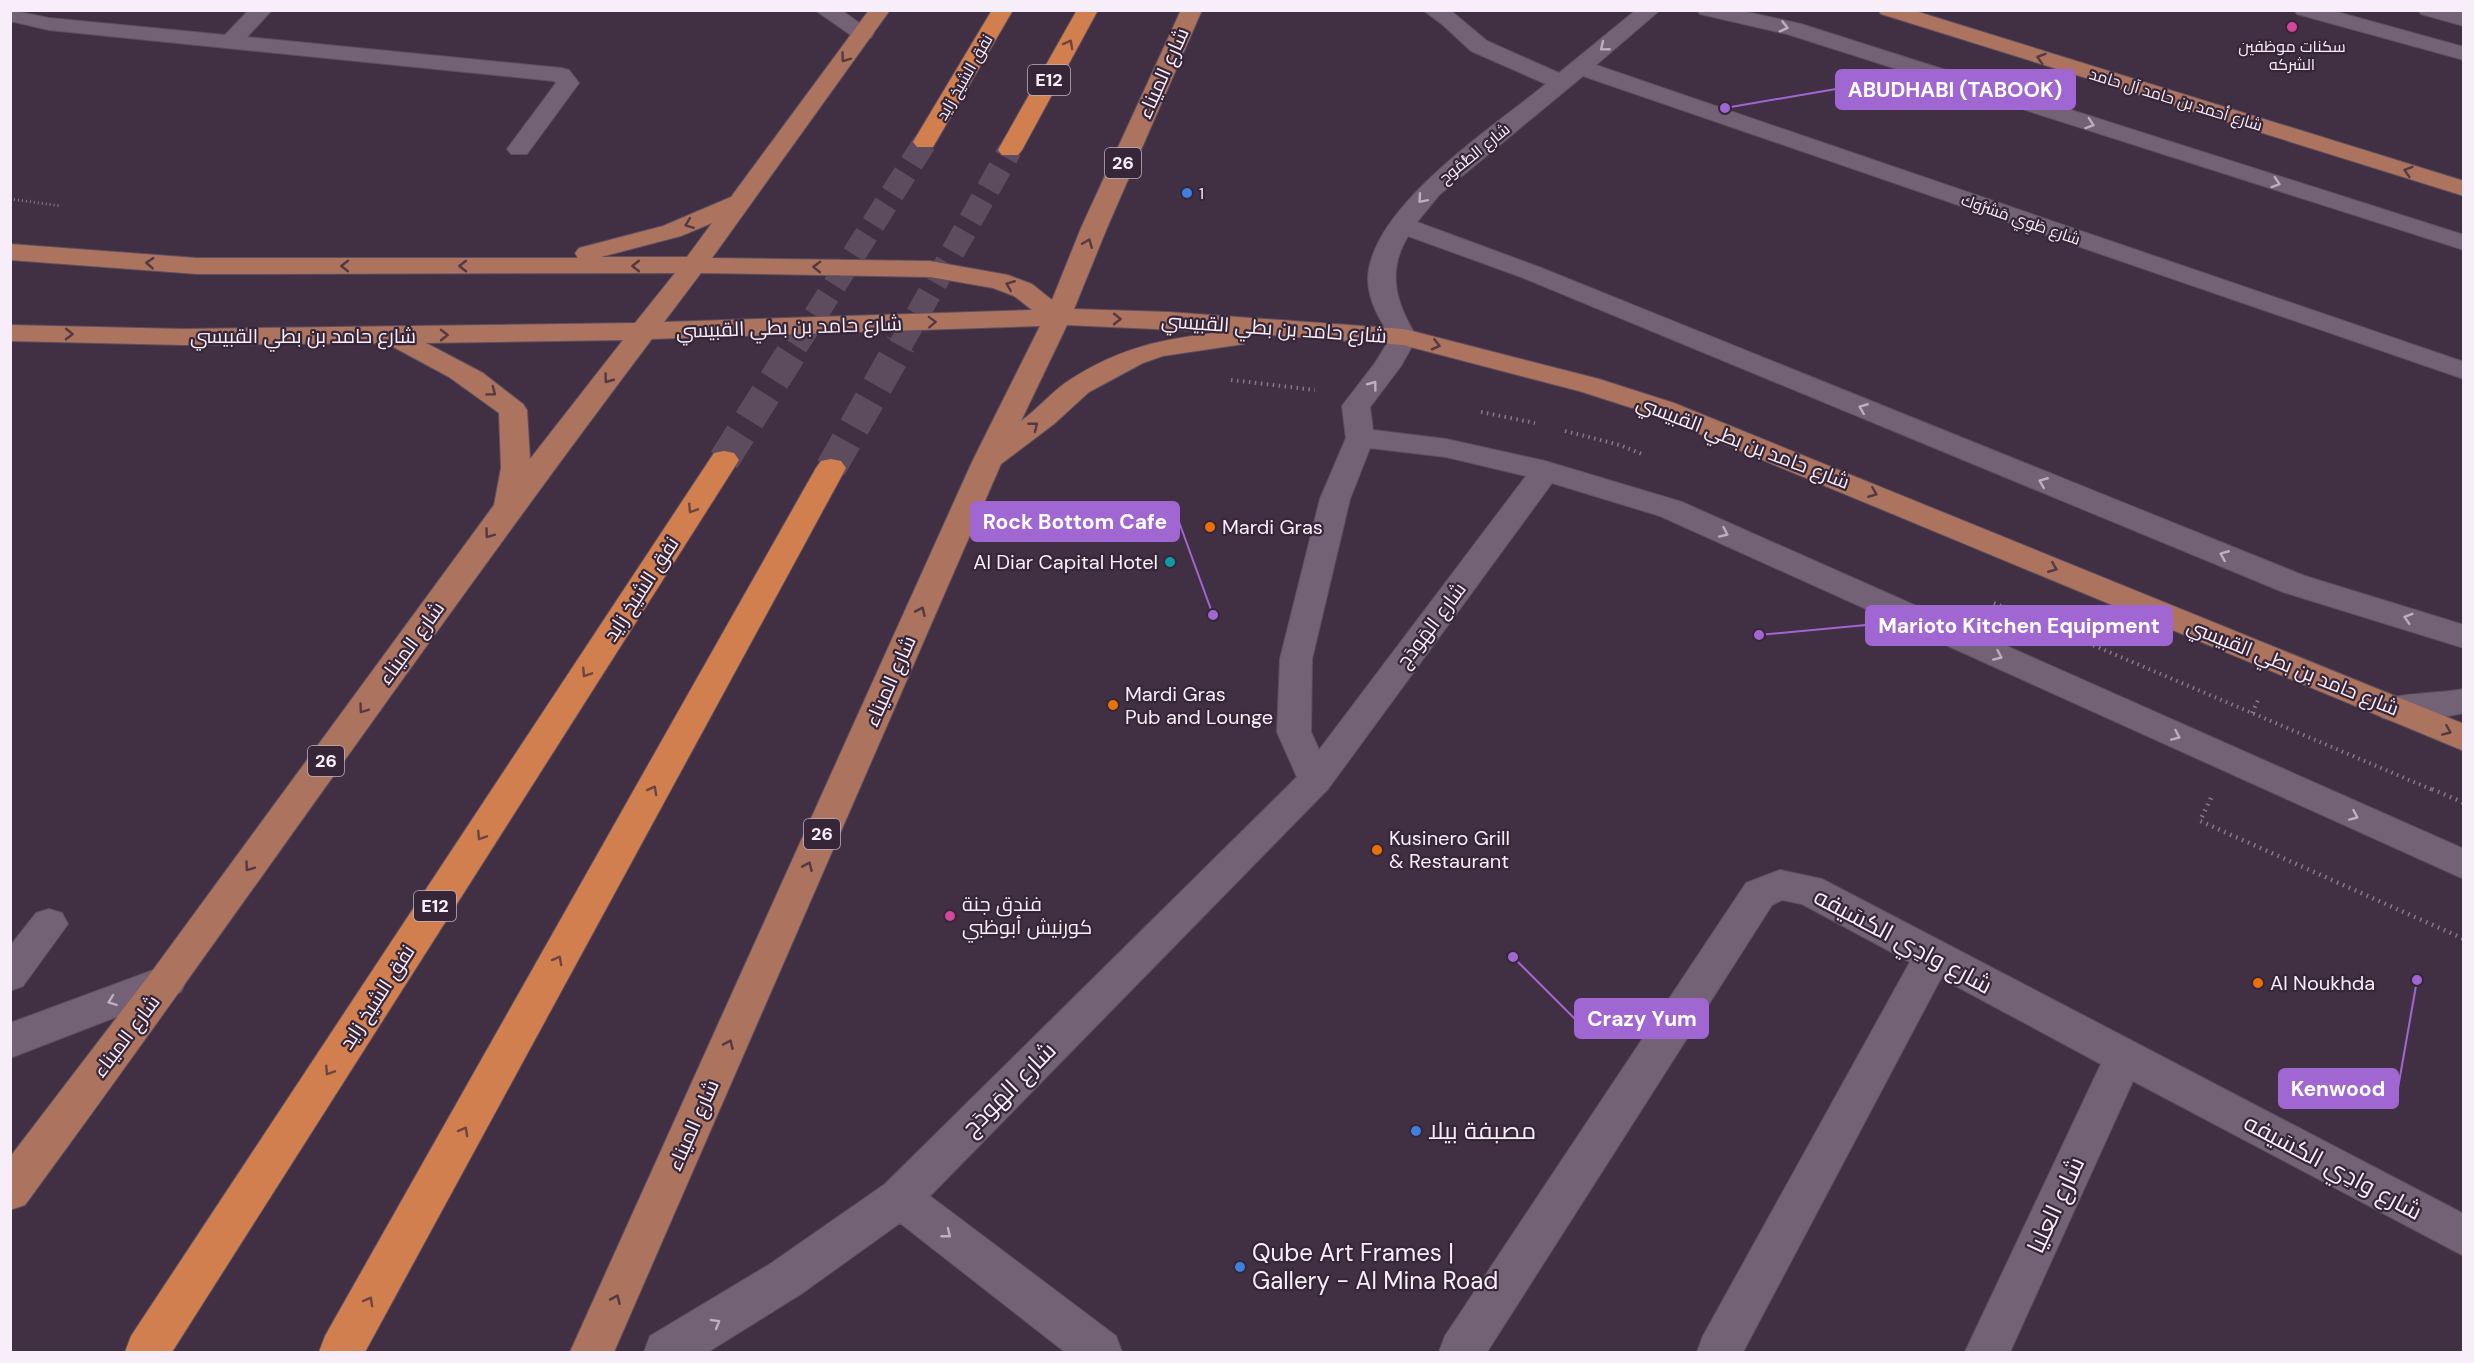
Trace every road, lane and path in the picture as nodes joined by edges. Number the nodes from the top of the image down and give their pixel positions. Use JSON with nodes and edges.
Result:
{"nodes":[{"id":1,"x":262,"y":10,"type":"edge"},
{"id":2,"x":825,"y":10,"type":"edge"},
{"id":3,"x":880,"y":10,"type":"edge"},
{"id":4,"x":1003,"y":10,"type":"edge"},
{"id":5,"x":1088,"y":10,"type":"edge"},
{"id":6,"x":1192,"y":10,"type":"edge"},
{"id":7,"x":1650,"y":10,"type":"edge"},
{"id":8,"x":1707,"y":10,"type":"edge"},
{"id":9,"x":1888,"y":10,"type":"edge"},
{"id":10,"x":2304,"y":10,"type":"edge"},
{"id":11,"x":2428,"y":10,"type":"edge"},
{"id":12,"x":10,"y":14,"type":"edge"},
{"id":13,"x":1450,"y":14,"type":"edge"},
{"id":14,"x":2463,"y":20,"type":"edge"},
{"id":15,"x":863,"y":33,"type":"junction"},
{"id":16,"x":231,"y":41,"type":"junction"},
{"id":17,"x":2463,"y":54,"type":"edge"},
{"id":18,"x":1570,"y":74,"type":"junction"},
{"id":19,"x":925,"y":142,"type":"tunnel mouth"},
{"id":20,"x":519,"y":148,"type":"dead end"},
{"id":21,"x":1010,"y":150,"type":"tunnel mouth"},
{"id":22,"x":2463,"y":189,"type":"edge"},
{"id":23,"x":10,"y":200,"type":"edge"},
{"id":24,"x":742,"y":200,"type":"junction"},
{"id":25,"x":61,"y":206,"type":"dead end"},
{"id":26,"x":1400,"y":224,"type":"junction"},
{"id":27,"x":2463,"y":243,"type":"edge"},
{"id":28,"x":10,"y":252,"type":"edge"},
{"id":29,"x":522,"y":265,"type":"junction"},
{"id":30,"x":694,"y":265,"type":"junction"},
{"id":31,"x":1058,"y":317,"type":"junction"},
{"id":32,"x":1278,"y":326,"type":"junction"},
{"id":33,"x":643,"y":332,"type":"junction"},
{"id":34,"x":10,"y":333,"type":"edge"},
{"id":35,"x":386,"y":335,"type":"junction"},
{"id":36,"x":1404,"y":337,"type":"junction"},
{"id":37,"x":2463,"y":371,"type":"edge"},
{"id":38,"x":1360,"y":438,"type":"junction"},
{"id":39,"x":724,"y":460,"type":"tunnel mouth"},
{"id":40,"x":987,"y":462,"type":"junction"},
{"id":41,"x":831,"y":468,"type":"tunnel mouth"},
{"id":42,"x":1545,"y":471,"type":"junction"},
{"id":43,"x":509,"y":507,"type":"junction"},
{"id":44,"x":2458,"y":632,"type":"edge"},
{"id":45,"x":2463,"y":701,"type":"edge"},
{"id":46,"x":2394,"y":709,"type":"junction"},
{"id":47,"x":2463,"y":738,"type":"edge"},
{"id":48,"x":2230,"y":760,"type":"junction"},
{"id":49,"x":1316,"y":780,"type":"junction"},
{"id":50,"x":2463,"y":865,"type":"edge"},
{"id":51,"x":49,"y":924,"type":"dead end"},
{"id":52,"x":2463,"y":939,"type":"edge"},
{"id":53,"x":1933,"y":956,"type":"junction"},
{"id":54,"x":10,"y":975,"type":"edge"},
{"id":55,"x":167,"y":981,"type":"junction"},
{"id":56,"x":10,"y":1041,"type":"edge"},
{"id":57,"x":2124,"y":1057,"type":"junction"},
{"id":58,"x":10,"y":1191,"type":"edge"},
{"id":59,"x":900,"y":1198,"type":"junction"},
{"id":60,"x":2463,"y":1236,"type":"edge"},
{"id":61,"x":147,"y":1353,"type":"edge"},
{"id":62,"x":341,"y":1353,"type":"edge"},
{"id":63,"x":592,"y":1353,"type":"edge"},
{"id":64,"x":666,"y":1353,"type":"edge"},
{"id":65,"x":1100,"y":1353,"type":"edge"},
{"id":66,"x":1461,"y":1353,"type":"edge"},
{"id":67,"x":1719,"y":1353,"type":"edge"},
{"id":68,"x":1987,"y":1353,"type":"edge"}],
"edges":[{"from":1,"to":16,"type":"street"},
{"from":2,"to":15,"type":"street"},
{"from":3,"to":15,"type":"main road","name":"شارع الميناء","number":"26"},
{"from":4,"to":19,"type":"highway","name":"نفق الشيخ زايد"},
{"from":21,"to":5,"type":"highway","number":"E12","one_way":true},
{"from":31,"to":6,"type":"main road","name":"شارع الميناء","number":"26","one_way":true},
{"from":7,"to":18,"type":"street","name":"شارع الطُّمُوح","one_way":true},
{"from":8,"to":27,"type":"street","one_way":true},
{"from":22,"to":9,"type":"main road","name":"شارع أحمد بن حامد آل حامد","one_way":true},
{"from":10,"to":17,"type":"street"},
{"from":11,"to":14,"type":"street"},
{"from":12,"to":16,"type":"street"},
{"from":13,"to":18,"type":"street","name":"شارع طَوِي مَشرُوك"},
{"from":15,"to":24,"type":"main road","name":"شارع الميناء","number":"26","one_way":true},
{"from":16,"to":20,"type":"street"},
{"from":18,"to":26,"type":"street","name":"شارع الطُّمُوح","one_way":true},
{"from":18,"to":37,"type":"street","name":"شارع طَوِي مَشرُوك"},
{"from":23,"to":25,"type":"path"},
{"from":24,"to":29,"type":"main road","one_way":true},
{"from":24,"to":30,"type":"main road","name":"شارع الميناء","number":"26"},
{"from":26,"to":36,"type":"street","name":"شارع الطُّمُوح"},
{"from":44,"to":26,"type":"street","one_way":true},
{"from":29,"to":28,"type":"main road","one_way":true},
{"from":30,"to":29,"type":"main road","one_way":true},
{"from":31,"to":30,"type":"main road","one_way":true},
{"from":30,"to":33,"type":"main road","name":"شارع الميناء","number":"26"},
{"from":31,"to":32,"type":"main road","name":"شارع حامد بن بطي القبيسي","one_way":true},
{"from":33,"to":31,"type":"main road","name":"شارع حامد بن بطي القبيسي","one_way":true},
{"from":31,"to":40,"type":"main road","name":"شارع الميناء","number":"26"},
{"from":32,"to":36,"type":"main road","name":"شارع حامد بن بطي القبيسي"},
{"from":40,"to":32,"type":"main road","one_way":true},
{"from":35,"to":33,"type":"main road","name":"شارع حامد بن بطي القبيسي","one_way":true},
{"from":33,"to":43,"type":"main road","name":"شارع الميناء","number":"26","one_way":true},
{"from":34,"to":35,"type":"main road","name":"شارع حامد بن بطي القبيسي","one_way":true},
{"from":35,"to":43,"type":"main road","one_way":true},
{"from":38,"to":36,"type":"street","one_way":true},
{"from":36,"to":46,"type":"main road","name":"شارع حامد بن بطي القبيسي","one_way":true},
{"from":38,"to":42,"type":"street"},
{"from":38,"to":49,"type":"street"},
{"from":39,"to":61,"type":"highway","name":"نفق الشيخ زايد","number":"E12","one_way":true},
{"from":63,"to":40,"type":"main road","name":"شارع الميناء","number":"26","one_way":true},
{"from":62,"to":41,"type":"highway","one_way":true},
{"from":42,"to":48,"type":"street","one_way":true},
{"from":42,"to":49,"type":"street","name":"شارع الهَودَج"},
{"from":43,"to":55,"type":"main road","name":"شارع الميناء","number":"26","one_way":true},
{"from":45,"to":46,"type":"street"},
{"from":46,"to":47,"type":"main road","name":"شارع حامد بن بطي القبيسي","one_way":true},
{"from":48,"to":50,"type":"street","one_way":true},
{"from":48,"to":52,"type":"path"},
{"from":49,"to":59,"type":"street","name":"شارع الهَودَج"},
{"from":51,"to":54,"type":"street"},
{"from":53,"to":57,"type":"street","name":"شارع وادِي الكسَيفه"},
{"from":53,"to":66,"type":"street","name":"شارع وادِي الكسَيفه"},
{"from":53,"to":67,"type":"street"},
{"from":55,"to":56,"type":"street","one_way":true},
{"from":55,"to":58,"type":"main road","name":"شارع الميناء","number":"26"},
{"from":57,"to":60,"type":"street","name":"شارع وادِي الكسَيفه"},
{"from":57,"to":68,"type":"street","name":"شارع العليا"},
{"from":64,"to":59,"type":"street","name":"شارع الهَودَج","one_way":true},
{"from":59,"to":65,"type":"street","one_way":true}]}
